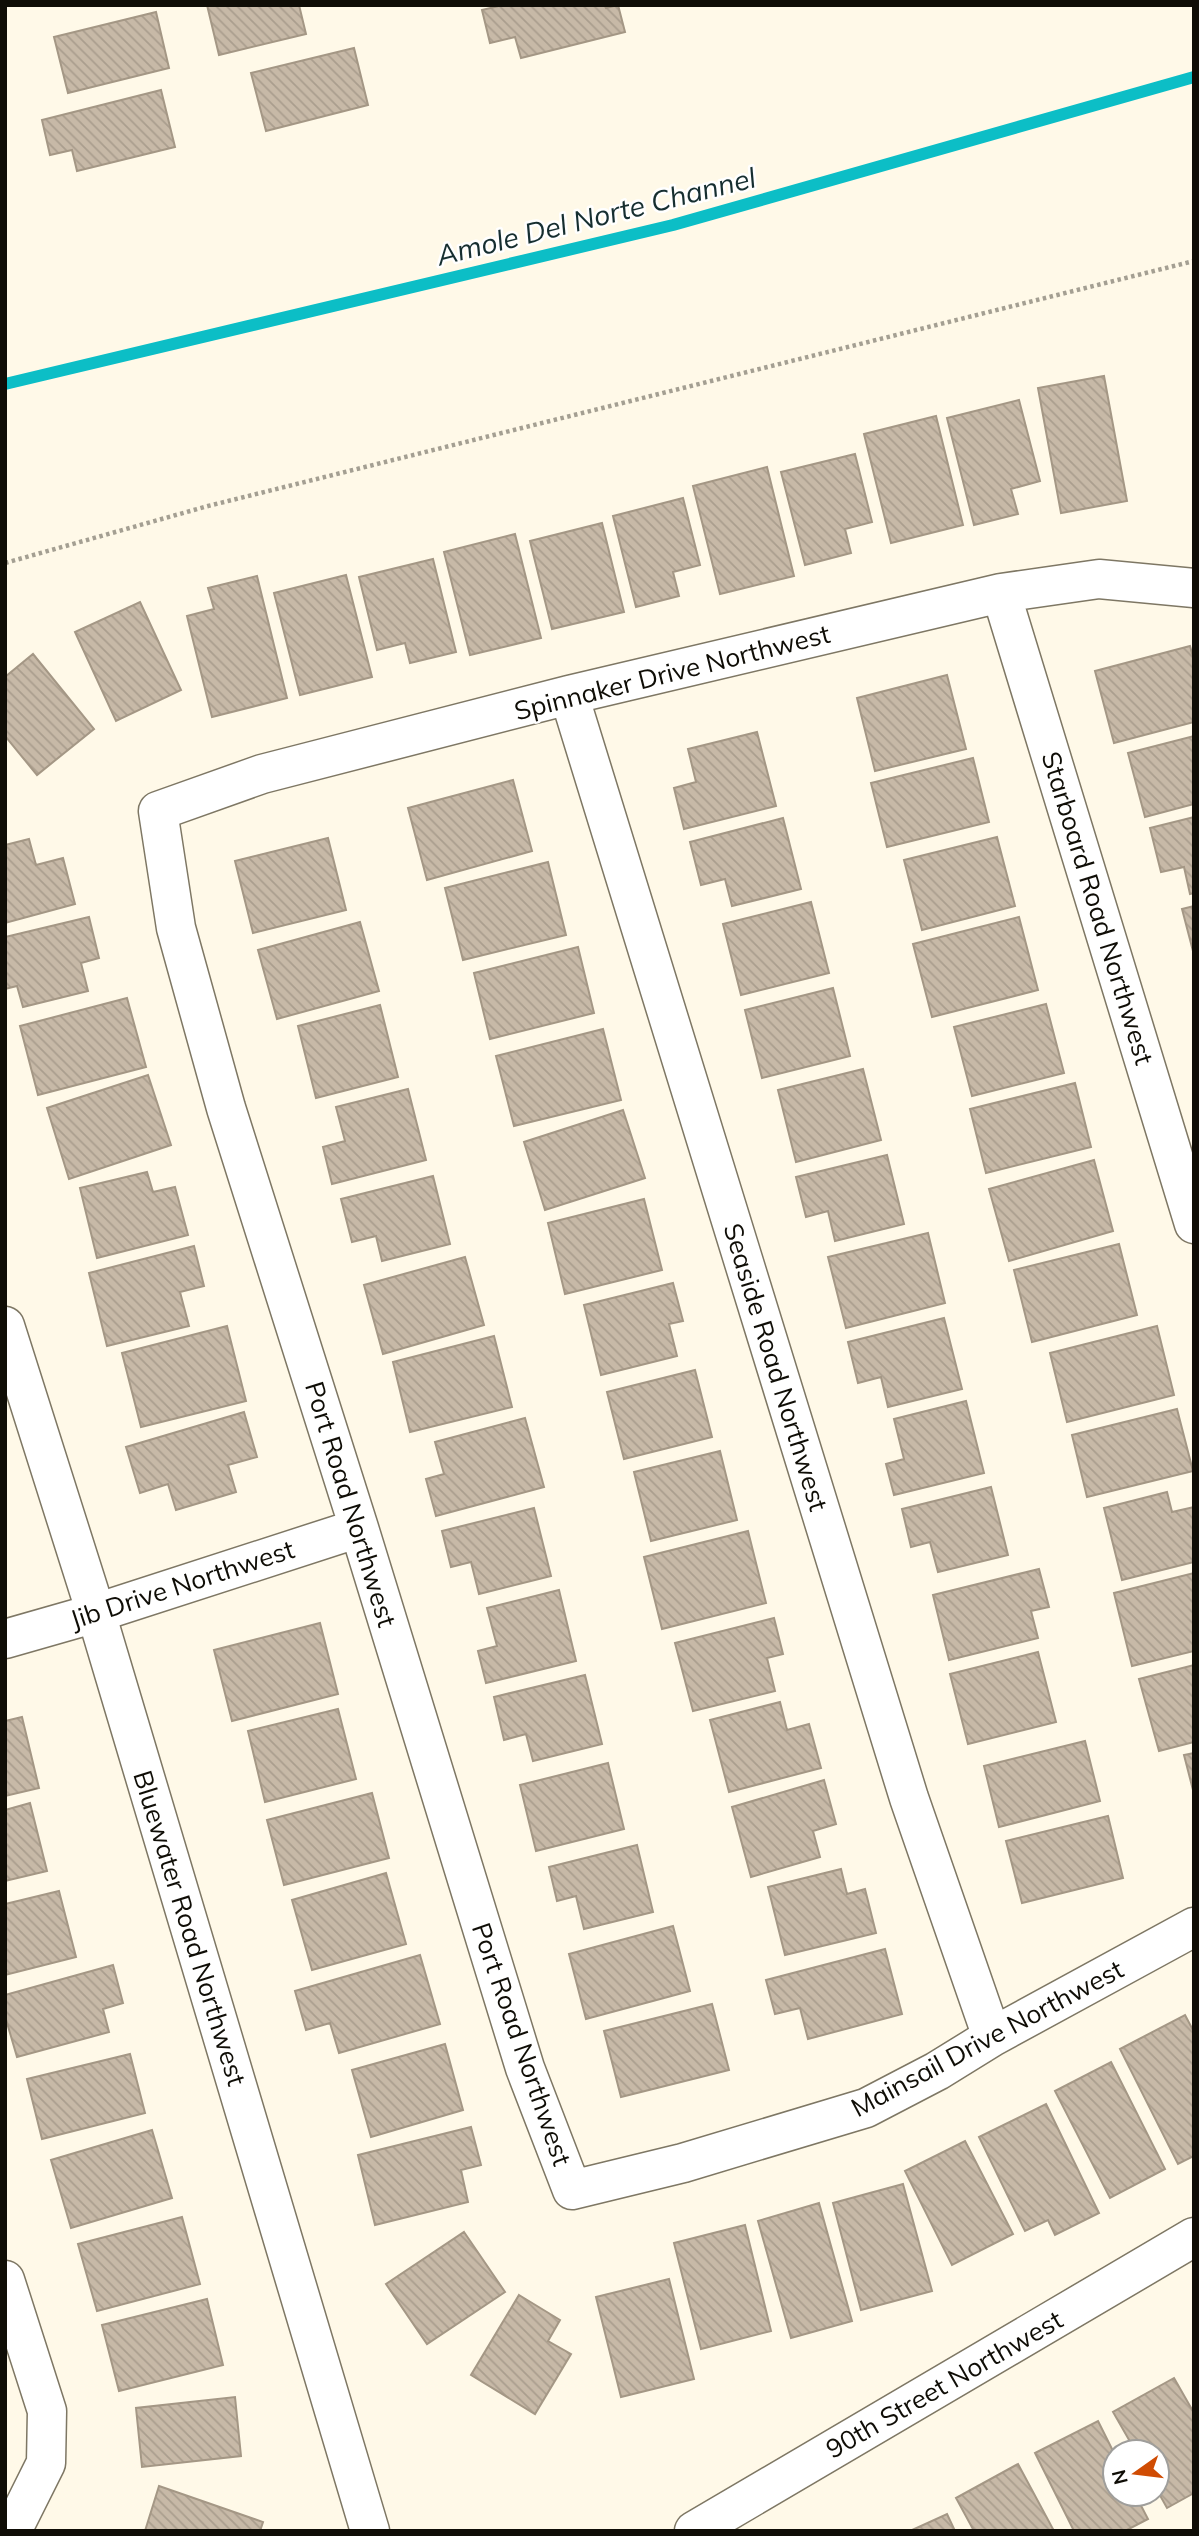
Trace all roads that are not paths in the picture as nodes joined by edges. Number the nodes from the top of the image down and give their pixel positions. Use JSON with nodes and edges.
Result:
{"nodes":[{"id":1,"x":1194,"y":588,"type":"edge"},
{"id":2,"x":1001,"y":593,"type":"junction"},
{"id":3,"x":569,"y":695,"type":"junction"},
{"id":4,"x":158,"y":811,"type":"joint"},
{"id":5,"x":1194,"y":1224,"type":"edge"},
{"id":6,"x":5,"y":1326,"type":"edge"},
{"id":7,"x":359,"y":1528,"type":"junction"},
{"id":8,"x":96,"y":1613,"type":"junction"},
{"id":9,"x":5,"y":1639,"type":"edge"},
{"id":10,"x":1194,"y":1927,"type":"edge"},
{"id":11,"x":992,"y":2036,"type":"junction"},
{"id":12,"x":572,"y":2190,"type":"joint"},
{"id":13,"x":1194,"y":2237,"type":"edge"},
{"id":14,"x":5,"y":2280,"type":"edge"},
{"id":15,"x":9,"y":2531,"type":"edge"},
{"id":16,"x":370,"y":2531,"type":"edge"},
{"id":17,"x":695,"y":2531,"type":"edge"}],
"edges":[{"from":1,"to":2,"type":"street","name":"Spinnaker Drive Northwest"},
{"from":2,"to":3,"type":"street","name":"Spinnaker Drive Northwest"},
{"from":2,"to":5,"type":"street","name":"Starboard Road Northwest"},
{"from":3,"to":4,"type":"street","name":"Spinnaker Drive Northwest"},
{"from":3,"to":11,"type":"street","name":"Seaside Road Northwest"},
{"from":4,"to":7,"type":"street","name":"Port Road Northwest"},
{"from":6,"to":8,"type":"street","name":"Bluewater Road Northwest"},
{"from":7,"to":8,"type":"street","name":"Jib Drive Northwest"},
{"from":7,"to":12,"type":"street","name":"Port Road Northwest"},
{"from":8,"to":9,"type":"street","name":"Jib Drive Northwest"},
{"from":8,"to":16,"type":"street","name":"Bluewater Road Northwest"},
{"from":10,"to":11,"type":"street","name":"Mainsail Drive Northwest"},
{"from":11,"to":12,"type":"street","name":"Mainsail Drive Northwest"},
{"from":13,"to":17,"type":"street","name":"90th Street Northwest"},
{"from":14,"to":15,"type":"street"}]}
